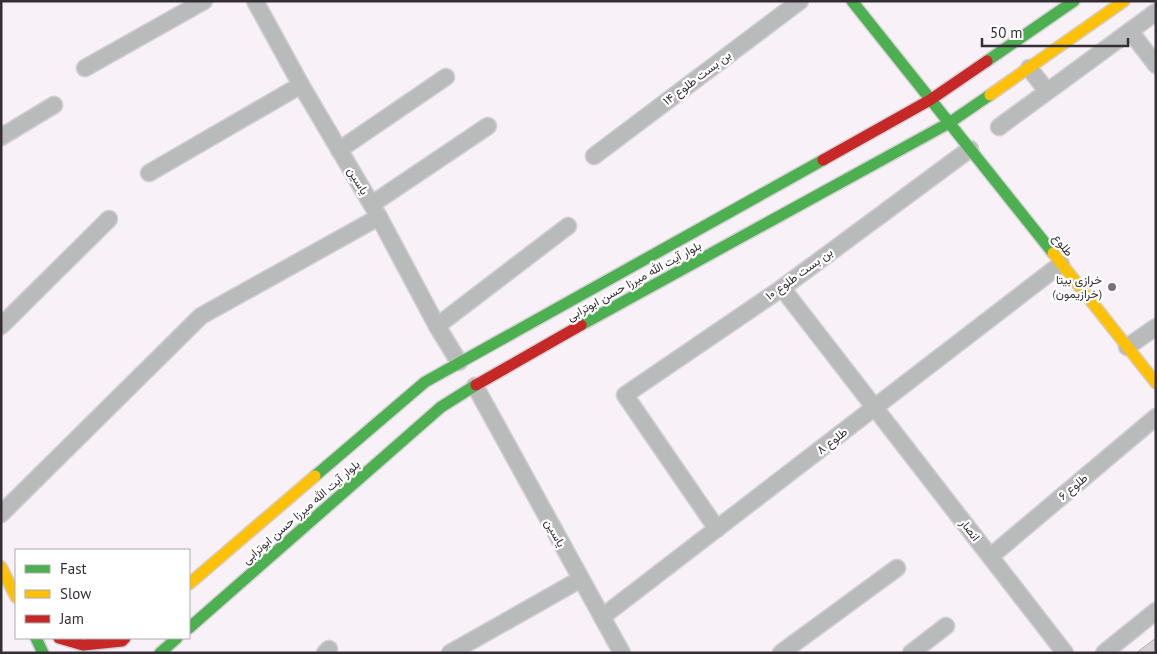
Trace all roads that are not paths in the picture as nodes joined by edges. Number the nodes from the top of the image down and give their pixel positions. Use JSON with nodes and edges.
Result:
{"nodes":[{"id":1,"x":204,"y":1,"type":"edge"},
{"id":2,"x":255,"y":1,"type":"edge"},
{"id":3,"x":800,"y":1,"type":"edge"},
{"id":4,"x":852,"y":1,"type":"edge"},
{"id":5,"x":1074,"y":1,"type":"edge"},
{"id":6,"x":1124,"y":1,"type":"edge"},
{"id":7,"x":1156,"y":12,"type":"edge"},
{"id":8,"x":1130,"y":31,"type":"junction"},
{"id":9,"x":1156,"y":66,"type":"edge"},
{"id":10,"x":85,"y":68,"type":"dead end"},
{"id":11,"x":1029,"y":68,"type":"junction"},
{"id":12,"x":446,"y":77,"type":"dead end"},
{"id":13,"x":300,"y":85,"type":"junction"},
{"id":14,"x":1047,"y":91,"type":"junction"},
{"id":15,"x":930,"y":100,"type":"junction"},
{"id":16,"x":54,"y":105,"type":"dead end"},
{"id":17,"x":949,"y":123,"type":"junction"},
{"id":18,"x":488,"y":126,"type":"dead end"},
{"id":19,"x":999,"y":127,"type":"dead end"},
{"id":20,"x":1,"y":136,"type":"edge"},
{"id":21,"x":970,"y":149,"type":"junction"},
{"id":22,"x":339,"y":150,"type":"junction"},
{"id":23,"x":594,"y":156,"type":"dead end"},
{"id":24,"x":149,"y":173,"type":"dead end"},
{"id":25,"x":376,"y":211,"type":"junction"},
{"id":26,"x":109,"y":219,"type":"dead end"},
{"id":27,"x":568,"y":226,"type":"dead end"},
{"id":28,"x":1061,"y":264,"type":"junction"},
{"id":29,"x":782,"y":288,"type":"junction"},
{"id":30,"x":1,"y":326,"type":"edge"},
{"id":31,"x":437,"y":326,"type":"junction"},
{"id":32,"x":1156,"y":327,"type":"edge"},
{"id":33,"x":1127,"y":347,"type":"junction"},
{"id":34,"x":467,"y":374,"type":"junction"},
{"id":35,"x":1156,"y":383,"type":"edge"},
{"id":36,"x":875,"y":407,"type":"junction"},
{"id":37,"x":1156,"y":417,"type":"edge"},
{"id":38,"x":1,"y":514,"type":"edge"},
{"id":39,"x":717,"y":529,"type":"junction"},
{"id":40,"x":991,"y":556,"type":"junction"},
{"id":41,"x":1,"y":567,"type":"edge"},
{"id":42,"x":897,"y":568,"type":"dead end"},
{"id":43,"x":581,"y":579,"type":"junction"},
{"id":44,"x":190,"y":583,"type":"edge"},
{"id":45,"x":15,"y":595,"type":"edge"},
{"id":46,"x":1156,"y":611,"type":"edge"},
{"id":47,"x":602,"y":618,"type":"junction"},
{"id":48,"x":946,"y":626,"type":"dead end"},
{"id":49,"x":190,"y":627,"type":"edge"},
{"id":50,"x":36,"y":639,"type":"edge"},
{"id":51,"x":63,"y":639,"type":"edge"},
{"id":52,"x":124,"y":639,"type":"edge"},
{"id":53,"x":176,"y":639,"type":"edge"},
{"id":54,"x":617,"y":651,"type":"edge"},
{"id":55,"x":43,"y":653,"type":"edge"},
{"id":56,"x":160,"y":653,"type":"edge"},
{"id":57,"x":450,"y":653,"type":"edge"},
{"id":58,"x":781,"y":653,"type":"edge"},
{"id":59,"x":911,"y":653,"type":"edge"},
{"id":60,"x":1065,"y":653,"type":"edge"},
{"id":61,"x":1104,"y":653,"type":"edge"}],
"edges":[{"from":1,"to":10,"type":"street"},
{"from":2,"to":13,"type":"street","name":"یاسین"},
{"from":3,"to":23,"type":"street","name":"بن بست طلوع ۱۴"},
{"from":4,"to":15,"type":"main road"},
{"from":5,"to":15,"type":"main road","name":"بلوار آیت الله میرزا حسن ابوترابی"},
{"from":6,"to":11,"type":"main road","name":"بلوار آیت الله میرزا حسن ابوترابی"},
{"from":7,"to":8,"type":"street"},
{"from":8,"to":9,"type":"street"},
{"from":8,"to":14,"type":"street"},
{"from":11,"to":14,"type":"street"},
{"from":11,"to":17,"type":"main road","name":"بلوار آیت الله میرزا حسن ابوترابی"},
{"from":12,"to":22,"type":"street"},
{"from":13,"to":22,"type":"street","name":"یاسین"},
{"from":13,"to":24,"type":"street"},
{"from":14,"to":19,"type":"street"},
{"from":15,"to":17,"type":"main road","name":"طلوع"},
{"from":15,"to":34,"type":"main road","name":"بلوار آیت الله میرزا حسن ابوترابی"},
{"from":16,"to":20,"type":"street"},
{"from":17,"to":21,"type":"main road","name":"طلوع"},
{"from":17,"to":34,"type":"main road","name":"بلوار آیت الله میرزا حسن ابوترابی"},
{"from":18,"to":25,"type":"street"},
{"from":21,"to":28,"type":"main road","name":"طلوع"},
{"from":21,"to":29,"type":"street","name":"بن بست طلوع ۱۰"},
{"from":22,"to":25,"type":"street","name":"یاسین"},
{"from":25,"to":31,"type":"street","name":"یاسین"},
{"from":25,"to":38,"type":"street"},
{"from":26,"to":30,"type":"street"},
{"from":27,"to":31,"type":"street"},
{"from":28,"to":33,"type":"main road","name":"طلوع"},
{"from":28,"to":36,"type":"street","name":"طلوع ۸"},
{"from":29,"to":36,"type":"street","name":"انصار"},
{"from":29,"to":39,"type":"street","name":"بن بست طلوع ۱۰"},
{"from":31,"to":34,"type":"street","name":"یاسین"},
{"from":32,"to":33,"type":"street"},
{"from":33,"to":35,"type":"main road","name":"طلوع"},
{"from":34,"to":43,"type":"street","name":"یاسین"},
{"from":34,"to":44,"type":"main road","name":"بلوار آیت الله میرزا حسن ابوترابی"},
{"from":34,"to":49,"type":"main road","name":"بلوار آیت الله میرزا حسن ابوترابی"},
{"from":36,"to":39,"type":"street","name":"طلوع ۸"},
{"from":36,"to":40,"type":"street","name":"انصار"},
{"from":37,"to":40,"type":"street","name":"طلوع ۶"},
{"from":39,"to":47,"type":"street","name":"طلوع ۸"},
{"from":40,"to":60,"type":"street","name":"انصار"},
{"from":41,"to":45,"type":"main road"},
{"from":42,"to":58,"type":"street"},
{"from":43,"to":47,"type":"street","name":"یاسین"},
{"from":43,"to":57,"type":"street"},
{"from":46,"to":61,"type":"street"},
{"from":47,"to":54,"type":"street","name":"یاسین"},
{"from":48,"to":59,"type":"street"},
{"from":50,"to":55,"type":"main road"},
{"from":51,"to":52,"type":"main road"},
{"from":53,"to":56,"type":"main road"}]}
